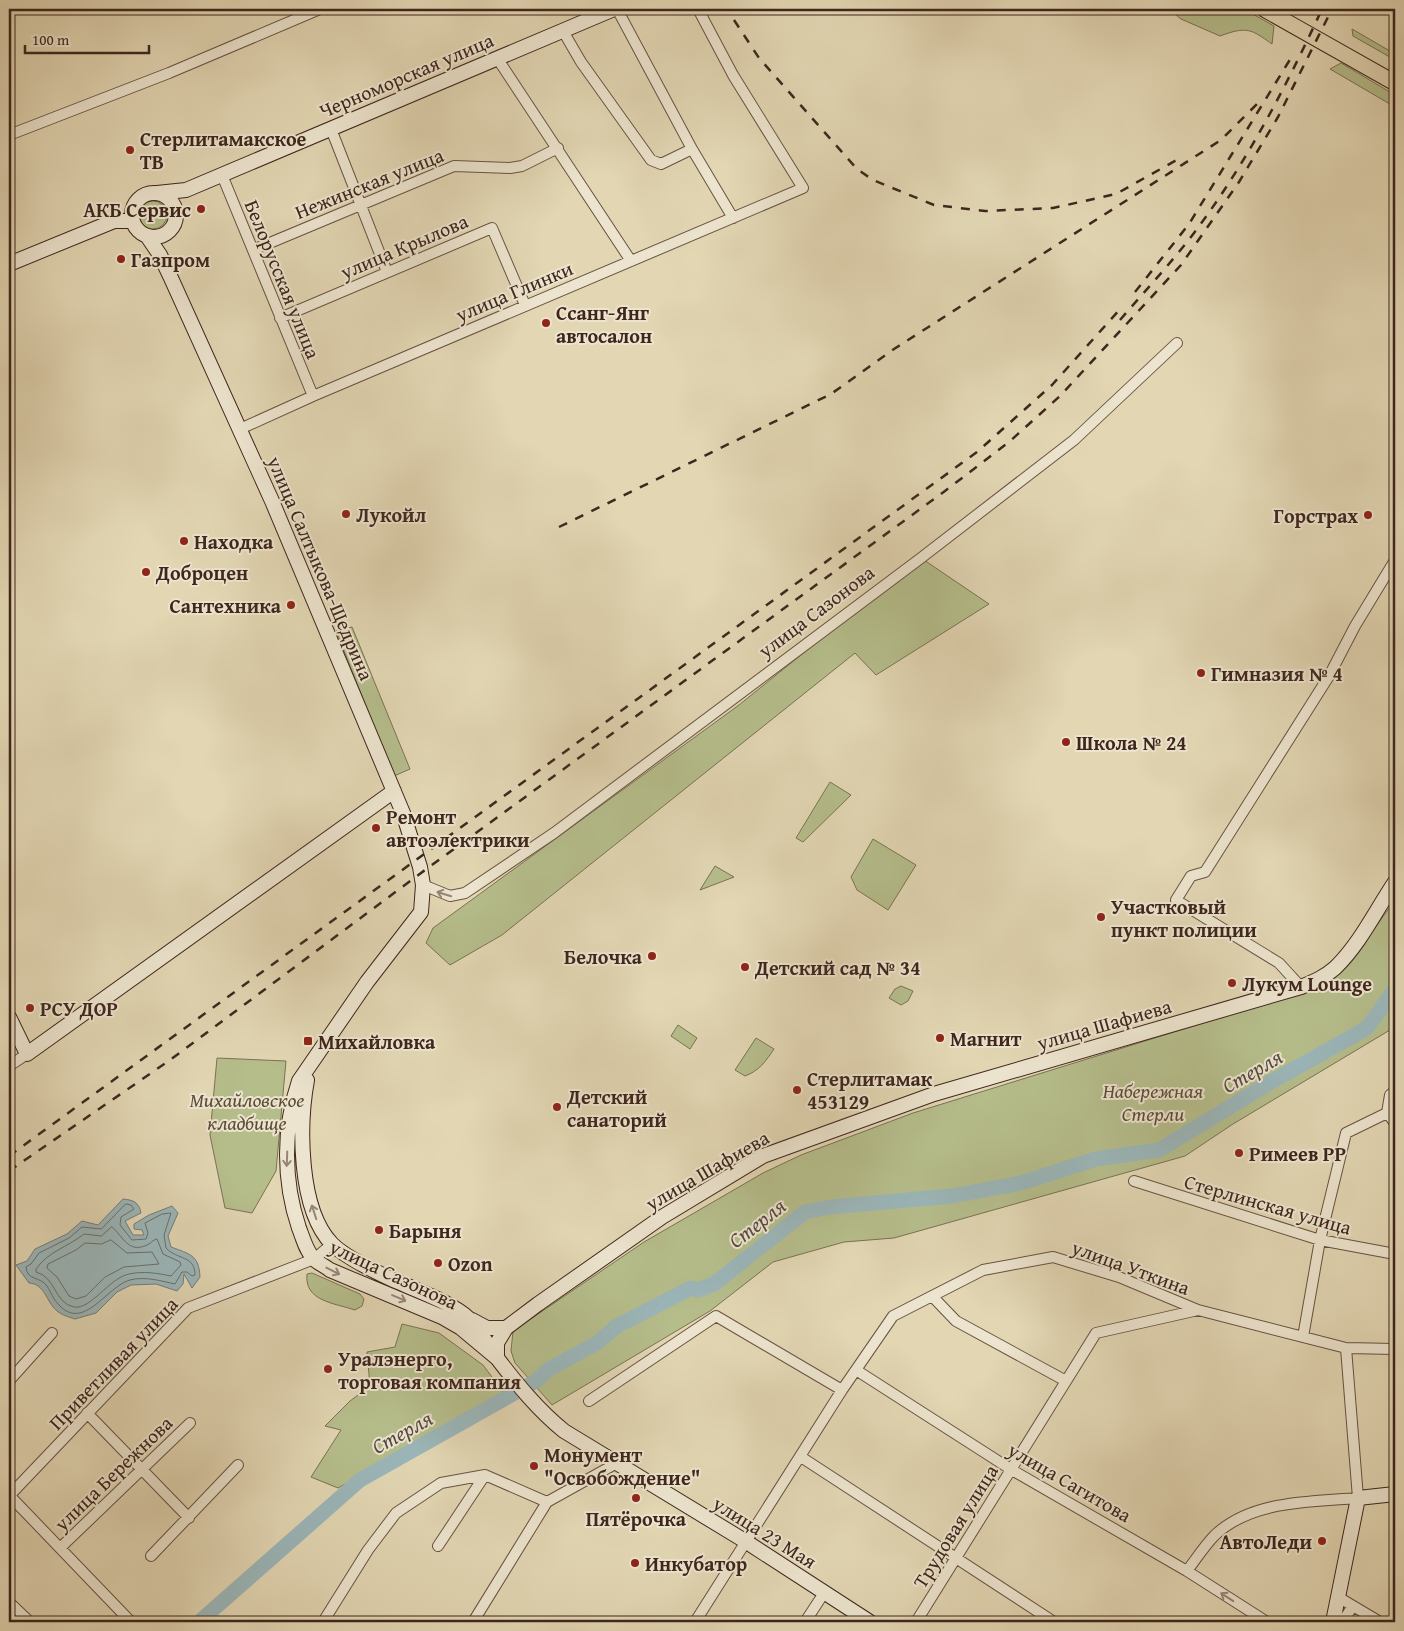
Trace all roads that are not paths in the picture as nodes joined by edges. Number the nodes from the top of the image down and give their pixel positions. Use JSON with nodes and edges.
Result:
{"nodes":[{"id":1,"x":320,"y":9,"type":"edge"},
{"id":2,"x":615,"y":9,"type":"edge"},
{"id":3,"x":698,"y":9,"type":"edge"},
{"id":4,"x":1264,"y":9,"type":"edge"},
{"id":5,"x":1283,"y":9,"type":"edge"},
{"id":6,"x":563,"y":31,"type":"junction"},
{"id":7,"x":497,"y":58,"type":"junction"},
{"id":8,"x":1395,"y":73,"type":"edge"},
{"id":9,"x":1395,"y":83,"type":"edge"},
{"id":10,"x":331,"y":130,"type":"junction"},
{"id":11,"x":9,"y":135,"type":"edge"},
{"id":12,"x":558,"y":148,"type":"junction"},
{"id":13,"x":692,"y":149,"type":"junction"},
{"id":14,"x":222,"y":175,"type":"junction"},
{"id":15,"x":186,"y":190,"type":"junction"},
{"id":16,"x":157,"y":193,"type":"junction"},
{"id":17,"x":137,"y":200,"type":"junction"},
{"id":18,"x":360,"y":204,"type":"junction"},
{"id":19,"x":176,"y":212,"type":"junction"},
{"id":20,"x":733,"y":218,"type":"junction"},
{"id":21,"x":114,"y":220,"type":"junction"},
{"id":22,"x":132,"y":221,"type":"junction"},
{"id":23,"x":165,"y":234,"type":"junction"},
{"id":24,"x":147,"y":236,"type":"junction"},
{"id":25,"x":253,"y":250,"type":"junction"},
{"id":26,"x":160,"y":255,"type":"junction"},
{"id":27,"x":630,"y":261,"type":"junction"},
{"id":28,"x":9,"y":264,"type":"edge"},
{"id":29,"x":387,"y":272,"type":"junction"},
{"id":30,"x":526,"y":305,"type":"junction"},
{"id":31,"x":280,"y":318,"type":"junction"},
{"id":32,"x":1177,"y":343,"type":"dead end"},
{"id":33,"x":313,"y":396,"type":"junction"},
{"id":34,"x":240,"y":429,"type":"junction"},
{"id":35,"x":1395,"y":560,"type":"edge"},
{"id":36,"x":394,"y":791,"type":"junction"},
{"id":37,"x":1395,"y":882,"type":"edge"},
{"id":38,"x":423,"y":885,"type":"junction"},
{"id":39,"x":413,"y":922,"type":"joint"},
{"id":40,"x":1301,"y":988,"type":"junction"},
{"id":41,"x":9,"y":1018,"type":"edge"},
{"id":42,"x":27,"y":1054,"type":"junction"},
{"id":43,"x":311,"y":1062,"type":"junction"},
{"id":44,"x":9,"y":1066,"type":"edge"},
{"id":45,"x":1395,"y":1091,"type":"edge"},
{"id":46,"x":1387,"y":1113,"type":"junction"},
{"id":47,"x":1395,"y":1123,"type":"edge"},
{"id":48,"x":1134,"y":1181,"type":"dead end"},
{"id":49,"x":1320,"y":1240,"type":"junction"},
{"id":50,"x":332,"y":1244,"type":"junction"},
{"id":51,"x":1395,"y":1254,"type":"edge"},
{"id":52,"x":314,"y":1259,"type":"junction"},
{"id":53,"x":932,"y":1296,"type":"junction"},
{"id":54,"x":444,"y":1310,"type":"junction"},
{"id":55,"x":1198,"y":1310,"type":"junction"},
{"id":56,"x":468,"y":1318,"type":"junction"},
{"id":57,"x":506,"y":1328,"type":"junction"},
{"id":58,"x":52,"y":1333,"type":"dead end"},
{"id":59,"x":1303,"y":1337,"type":"junction"},
{"id":60,"x":1346,"y":1348,"type":"junction"},
{"id":61,"x":1395,"y":1349,"type":"edge"},
{"id":62,"x":497,"y":1358,"type":"junction"},
{"id":63,"x":856,"y":1370,"type":"junction"},
{"id":64,"x":9,"y":1381,"type":"edge"},
{"id":65,"x":1066,"y":1381,"type":"junction"},
{"id":66,"x":842,"y":1390,"type":"junction"},
{"id":67,"x":589,"y":1401,"type":"dead end"},
{"id":68,"x":87,"y":1413,"type":"junction"},
{"id":69,"x":190,"y":1423,"type":"dead end"},
{"id":70,"x":800,"y":1457,"type":"junction"},
{"id":71,"x":617,"y":1463,"type":"junction"},
{"id":72,"x":238,"y":1465,"type":"dead end"},
{"id":73,"x":141,"y":1469,"type":"junction"},
{"id":74,"x":1012,"y":1470,"type":"junction"},
{"id":75,"x":485,"y":1475,"type":"junction"},
{"id":76,"x":1395,"y":1494,"type":"edge"},
{"id":77,"x":9,"y":1495,"type":"edge"},
{"id":78,"x":1358,"y":1498,"type":"junction"},
{"id":79,"x":547,"y":1502,"type":"junction"},
{"id":80,"x":189,"y":1518,"type":"junction"},
{"id":81,"x":744,"y":1541,"type":"junction"},
{"id":82,"x":438,"y":1546,"type":"dead end"},
{"id":83,"x":60,"y":1548,"type":"junction"},
{"id":84,"x":151,"y":1556,"type":"dead end"},
{"id":85,"x":956,"y":1559,"type":"junction"},
{"id":86,"x":1187,"y":1571,"type":"junction"},
{"id":87,"x":824,"y":1593,"type":"junction"},
{"id":88,"x":1338,"y":1597,"type":"junction"},
{"id":89,"x":9,"y":1602,"type":"edge"},
{"id":90,"x":1353,"y":1606,"type":"junction"},
{"id":91,"x":30,"y":1622,"type":"edge"},
{"id":92,"x":130,"y":1622,"type":"edge"},
{"id":93,"x":323,"y":1622,"type":"edge"},
{"id":94,"x":473,"y":1622,"type":"edge"},
{"id":95,"x":695,"y":1622,"type":"edge"},
{"id":96,"x":805,"y":1622,"type":"edge"},
{"id":97,"x":870,"y":1622,"type":"edge"},
{"id":98,"x":916,"y":1622,"type":"edge"},
{"id":99,"x":1054,"y":1622,"type":"edge"},
{"id":100,"x":1267,"y":1622,"type":"edge"},
{"id":101,"x":1333,"y":1622,"type":"edge"},
{"id":102,"x":1342,"y":1622,"type":"edge"},
{"id":103,"x":1380,"y":1622,"type":"edge"}],
"edges":[{"from":1,"to":11,"type":"street"},
{"from":2,"to":6,"type":"main road","name":"Черноморская улица"},
{"from":2,"to":13,"type":"street"},
{"from":3,"to":20,"type":"street","name":"улица Глинки"},
{"from":4,"to":9,"type":"main road"},
{"from":5,"to":8,"type":"main road"},
{"from":6,"to":7,"type":"main road","name":"Черноморская улица"},
{"from":6,"to":13,"type":"street"},
{"from":7,"to":10,"type":"main road","name":"Черноморская улица"},
{"from":7,"to":12,"type":"street"},
{"from":10,"to":14,"type":"main road","name":"Черноморская улица"},
{"from":10,"to":18,"type":"street"},
{"from":12,"to":18,"type":"street","name":"Нежинская улица"},
{"from":12,"to":27,"type":"street"},
{"from":13,"to":20,"type":"street"},
{"from":14,"to":15,"type":"main road","name":"Черноморская улица"},
{"from":14,"to":25,"type":"street","name":"Белорусская улица"},
{"from":15,"to":16,"type":"main road","name":"Черноморская улица"},
{"from":15,"to":19,"type":"main road"},
{"from":16,"to":17,"type":"main road"},
{"from":16,"to":19,"type":"main road"},
{"from":17,"to":21,"type":"main road"},
{"from":17,"to":22,"type":"main road"},
{"from":18,"to":25,"type":"street","name":"Нежинская улица"},
{"from":18,"to":29,"type":"street"},
{"from":19,"to":23,"type":"main road"},
{"from":20,"to":27,"type":"street","name":"улица Глинки"},
{"from":21,"to":22,"type":"main road"},
{"from":21,"to":28,"type":"main road"},
{"from":22,"to":24,"type":"main road"},
{"from":23,"to":24,"type":"main road"},
{"from":23,"to":26,"type":"main road"},
{"from":24,"to":26,"type":"main road","name":"улица Салтыкова-Щедрина"},
{"from":25,"to":31,"type":"street","name":"Белорусская улица"},
{"from":26,"to":34,"type":"main road","name":"улица Салтыкова-Щедрина"},
{"from":27,"to":30,"type":"street","name":"улица Глинки"},
{"from":29,"to":30,"type":"street","name":"улица Крылова"},
{"from":29,"to":31,"type":"street","name":"улица Крылова"},
{"from":30,"to":33,"type":"street","name":"улица Глинки"},
{"from":31,"to":33,"type":"street","name":"Белорусская улица"},
{"from":32,"to":38,"type":"street","name":"улица Сазонова","one_way":true},
{"from":33,"to":34,"type":"street","name":"улица Глинки"},
{"from":34,"to":36,"type":"main road","name":"улица Салтыкова-Щедрина"},
{"from":35,"to":40,"type":"street"},
{"from":36,"to":38,"type":"main road","name":"улица Салтыкова-Щедрина"},
{"from":36,"to":42,"type":"main road"},
{"from":37,"to":40,"type":"main road","name":"улица Шафиева"},
{"from":38,"to":39,"type":"main road","name":"улица Салтыкова-Щедрина"},
{"from":39,"to":43,"type":"main road","name":"улица Сазонова"},
{"from":40,"to":57,"type":"main road","name":"улица Шафиева"},
{"from":41,"to":42,"type":"main road"},
{"from":42,"to":44,"type":"street"},
{"from":50,"to":43,"type":"main road","name":"улица Сазонова","one_way":true},
{"from":43,"to":52,"type":"main road","name":"улица Сазонова","one_way":true},
{"from":45,"to":46,"type":"street"},
{"from":46,"to":47,"type":"street"},
{"from":46,"to":49,"type":"street"},
{"from":48,"to":49,"type":"street","name":"Стерлинская улица"},
{"from":49,"to":51,"type":"street","name":"Стерлинская улица"},
{"from":49,"to":59,"type":"street"},
{"from":50,"to":52,"type":"street","name":"Приветливая улица"},
{"from":50,"to":54,"type":"main road","name":"улица Сазонова"},
{"from":52,"to":54,"type":"main road","name":"улица Сазонова","one_way":true},
{"from":52,"to":68,"type":"street","name":"Приветливая улица"},
{"from":53,"to":55,"type":"street","name":"улица Уткина"},
{"from":53,"to":63,"type":"street","name":"улица Уткина"},
{"from":53,"to":65,"type":"street"},
{"from":54,"to":56,"type":"main road","name":"улица Сазонова"},
{"from":54,"to":62,"type":"main road","name":"улица Сазонова"},
{"from":55,"to":59,"type":"street","name":"улица Уткина"},
{"from":55,"to":65,"type":"street","name":"Трудовая улица"},
{"from":56,"to":57,"type":"main road"},
{"from":56,"to":62,"type":"main road","name":"улица Сазонова"},
{"from":57,"to":62,"type":"main road"},
{"from":58,"to":64,"type":"street"},
{"from":59,"to":60,"type":"street","name":"улица Уткина"},
{"from":60,"to":61,"type":"street","name":"улица Уткина"},
{"from":60,"to":78,"type":"street"},
{"from":62,"to":71,"type":"main road","name":"улица 23 Мая"},
{"from":63,"to":66,"type":"street","name":"улица Уткина"},
{"from":63,"to":74,"type":"street","name":"улица Сагитова"},
{"from":65,"to":74,"type":"street","name":"Трудовая улица"},
{"from":66,"to":67,"type":"street"},
{"from":66,"to":70,"type":"street","name":"улица Уткина"},
{"from":68,"to":73,"type":"street"},
{"from":68,"to":77,"type":"street","name":"Приветливая улица"},
{"from":69,"to":73,"type":"street","name":"улица Бережнова"},
{"from":70,"to":81,"type":"street","name":"улица Уткина"},
{"from":70,"to":85,"type":"street"},
{"from":71,"to":79,"type":"street"},
{"from":71,"to":81,"type":"main road","name":"улица 23 Мая"},
{"from":72,"to":80,"type":"street"},
{"from":73,"to":80,"type":"street"},
{"from":73,"to":83,"type":"street","name":"улица Бережнова"},
{"from":74,"to":85,"type":"street","name":"Трудовая улица"},
{"from":74,"to":86,"type":"street","name":"улица Сагитова"},
{"from":75,"to":79,"type":"street"},
{"from":75,"to":82,"type":"street"},
{"from":75,"to":93,"type":"street"},
{"from":76,"to":78,"type":"main road"},
{"from":77,"to":83,"type":"street"},
{"from":78,"to":86,"type":"street"},
{"from":78,"to":88,"type":"main road"},
{"from":79,"to":94,"type":"street"},
{"from":80,"to":84,"type":"street"},
{"from":81,"to":87,"type":"main road","name":"улица 23 Мая"},
{"from":81,"to":95,"type":"street","name":"улица Уткина"},
{"from":83,"to":92,"type":"street"},
{"from":85,"to":98,"type":"street","name":"Трудовая улица"},
{"from":85,"to":99,"type":"street"},
{"from":100,"to":86,"type":"street","name":"улица Сагитова","one_way":true},
{"from":87,"to":96,"type":"street","name":"улица 23 Мая"},
{"from":87,"to":97,"type":"main road","name":"улица 23 Мая"},
{"from":88,"to":90,"type":"street"},
{"from":88,"to":101,"type":"main road"},
{"from":89,"to":91,"type":"street"},
{"from":90,"to":102,"type":"street"},
{"from":90,"to":103,"type":"street"}]}
